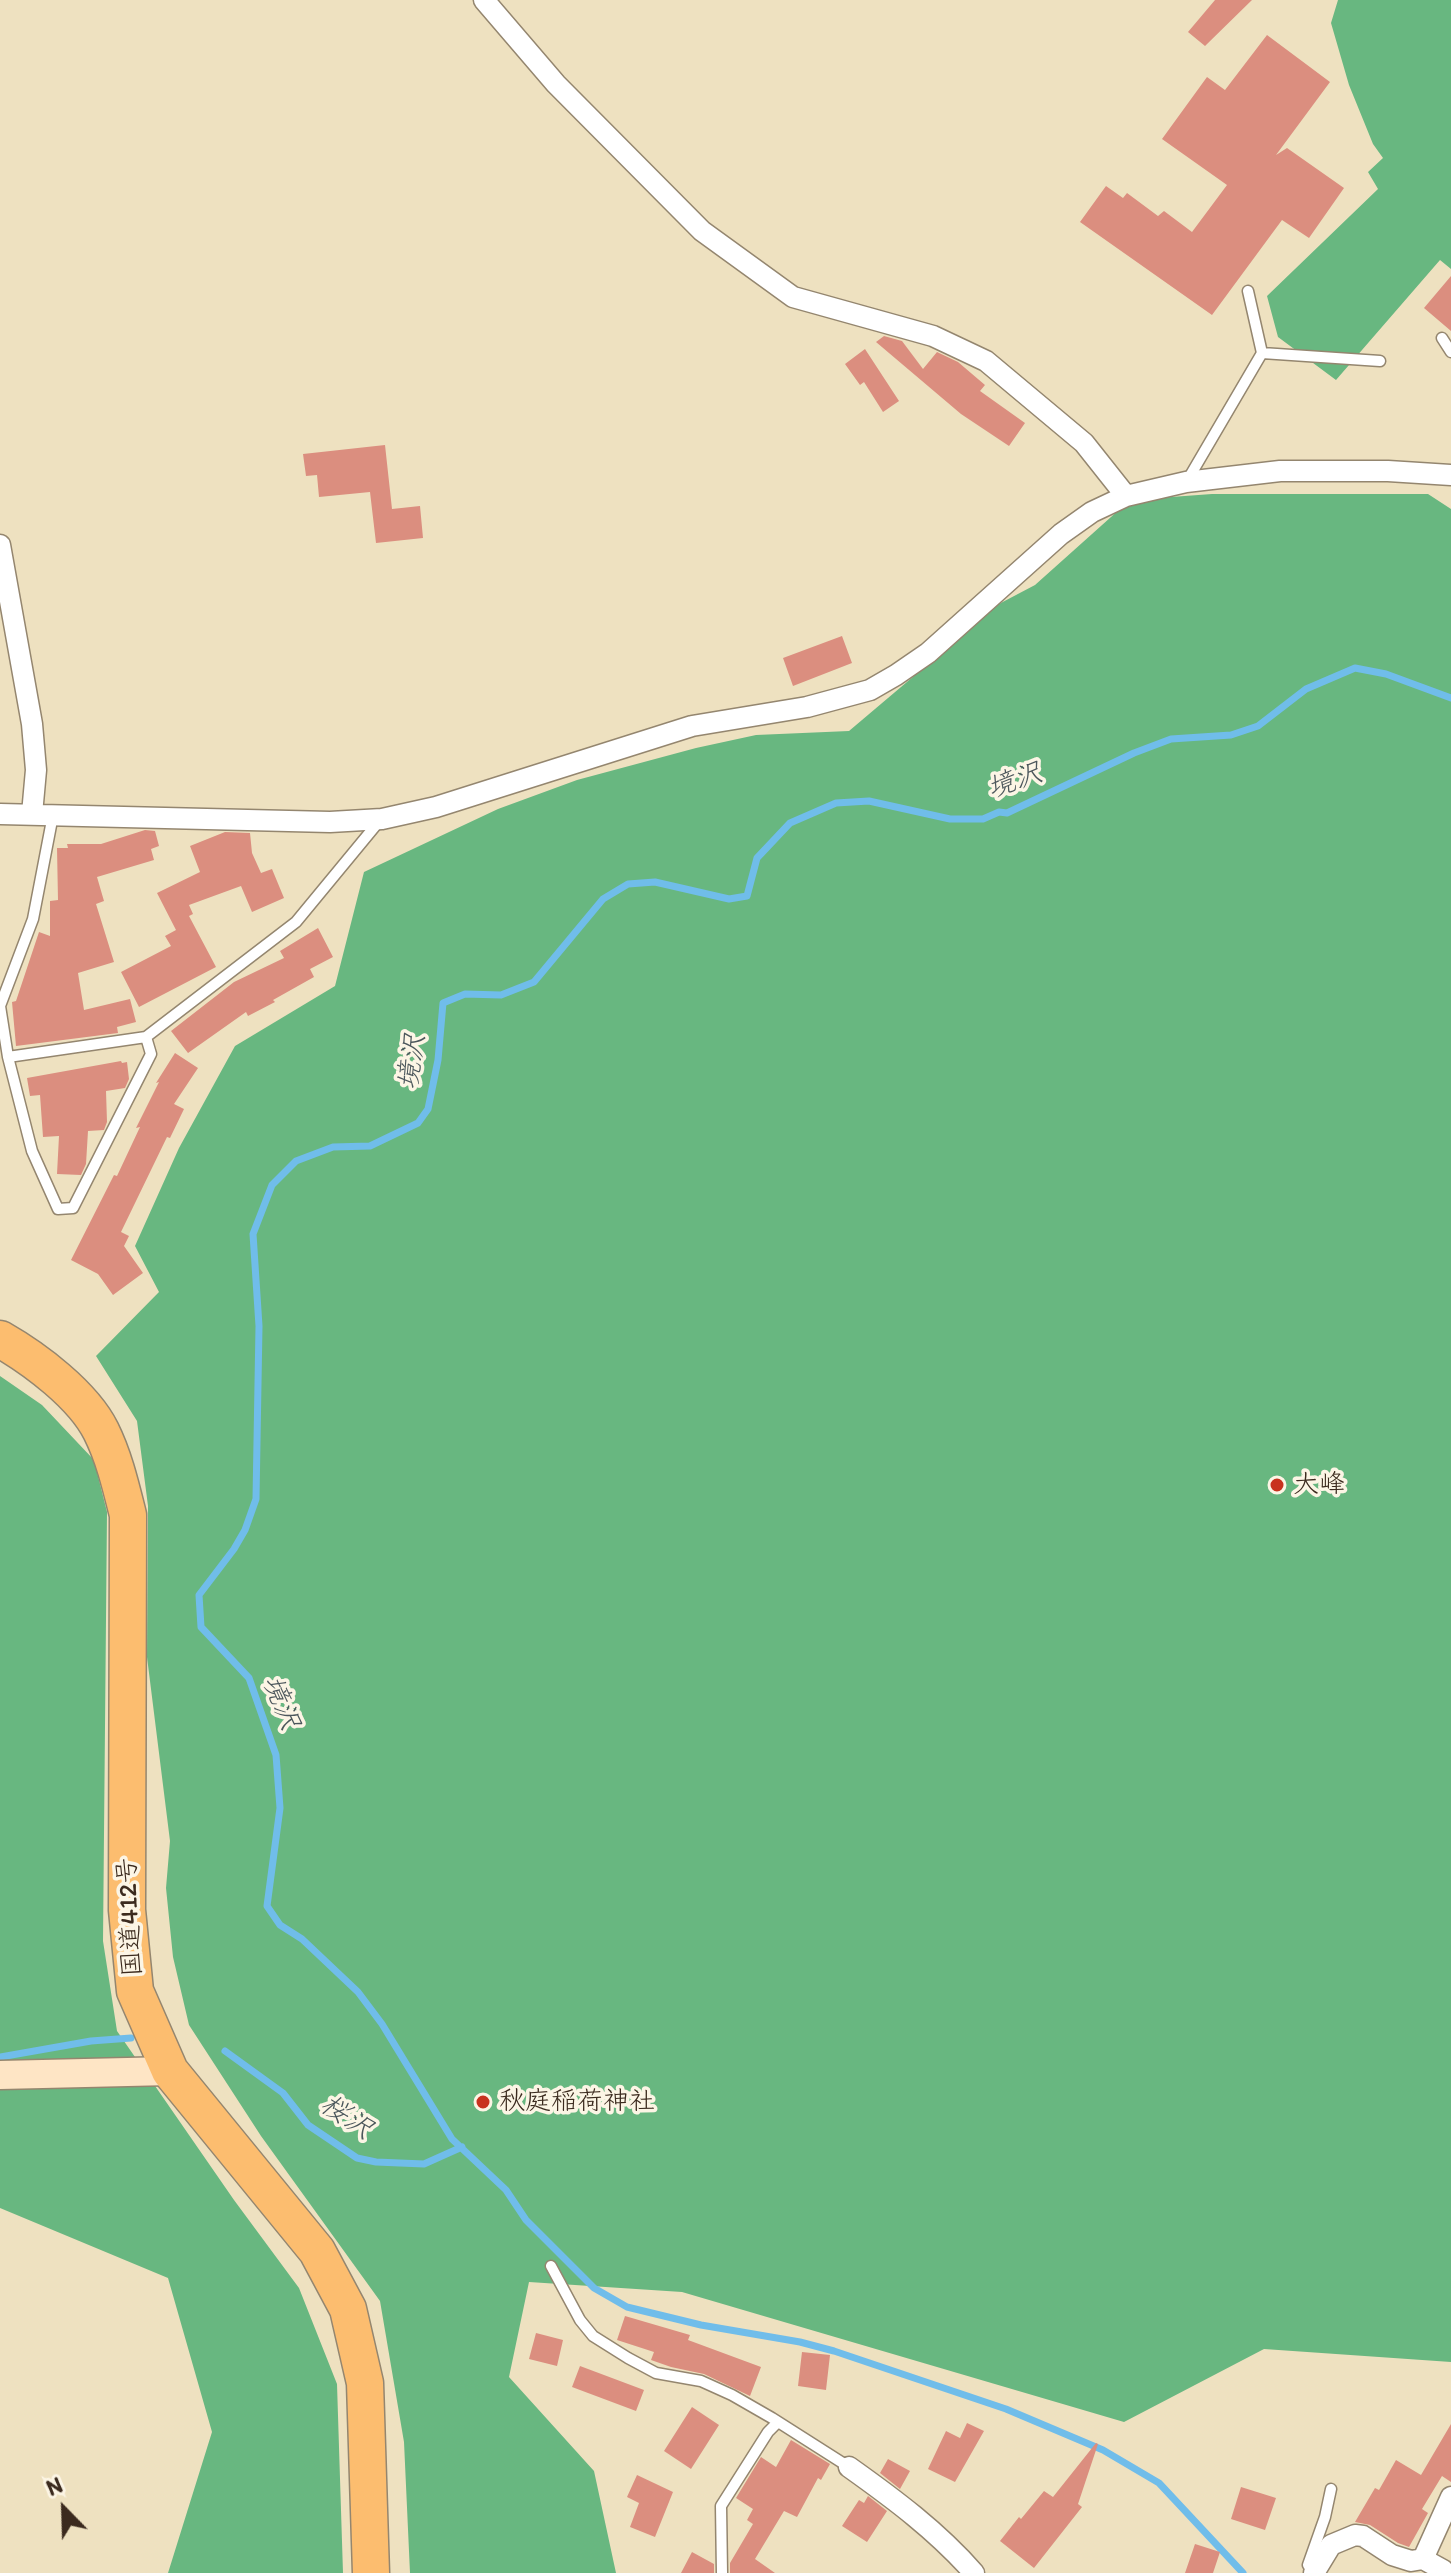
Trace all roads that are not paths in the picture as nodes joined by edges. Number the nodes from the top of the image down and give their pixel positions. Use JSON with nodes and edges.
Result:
{"nodes":[{"id":1,"x":484,"y":0,"type":"edge"},
{"id":2,"x":1248,"y":291,"type":"dead end"},
{"id":3,"x":1442,"y":338,"type":"dead end"},
{"id":4,"x":1451,"y":352,"type":"edge"},
{"id":5,"x":1262,"y":353,"type":"junction"},
{"id":6,"x":1380,"y":361,"type":"dead end"},
{"id":7,"x":1451,"y":475,"type":"edge"},
{"id":8,"x":1186,"y":482,"type":"junction"},
{"id":9,"x":1126,"y":496,"type":"junction"},
{"id":10,"x":0,"y":545,"type":"edge"},
{"id":11,"x":0,"y":814,"type":"edge"},
{"id":12,"x":32,"y":814,"type":"junction"},
{"id":13,"x":53,"y":815,"type":"junction"},
{"id":14,"x":382,"y":819,"type":"junction"},
{"id":15,"x":0,"y":1006,"type":"edge"},
{"id":16,"x":146,"y":1037,"type":"junction"},
{"id":17,"x":8,"y":1057,"type":"junction"},
{"id":18,"x":0,"y":1339,"type":"edge"},
{"id":19,"x":170,"y":2071,"type":"junction"},
{"id":20,"x":0,"y":2075,"type":"edge"},
{"id":21,"x":551,"y":2266,"type":"dead end"},
{"id":22,"x":777,"y":2423,"type":"junction"},
{"id":23,"x":849,"y":2467,"type":"joint"},
{"id":24,"x":1331,"y":2489,"type":"dead end"},
{"id":25,"x":1450,"y":2502,"type":"edge"},
{"id":26,"x":1423,"y":2559,"type":"junction"},
{"id":27,"x":1446,"y":2571,"type":"edge"},
{"id":28,"x":371,"y":2573,"type":"edge"},
{"id":29,"x":722,"y":2573,"type":"edge"},
{"id":30,"x":974,"y":2573,"type":"edge"},
{"id":31,"x":1314,"y":2573,"type":"edge"}],
"edges":[{"from":1,"to":9,"type":"street"},
{"from":2,"to":5,"type":"lane"},
{"from":3,"to":4,"type":"lane"},
{"from":5,"to":6,"type":"lane"},
{"from":5,"to":8,"type":"lane"},
{"from":7,"to":8,"type":"street"},
{"from":8,"to":9,"type":"street"},
{"from":9,"to":14,"type":"street"},
{"from":10,"to":12,"type":"street"},
{"from":11,"to":12,"type":"street"},
{"from":12,"to":13,"type":"street"},
{"from":13,"to":14,"type":"street"},
{"from":13,"to":15,"type":"lane"},
{"from":14,"to":16,"type":"lane"},
{"from":15,"to":17,"type":"lane"},
{"from":16,"to":17,"type":"lane"},
{"from":16,"to":17,"type":"lane"},
{"from":18,"to":19,"type":"highway","name":"国道412号"},
{"from":19,"to":20,"type":"street"},
{"from":19,"to":28,"type":"highway","name":"国道412号"},
{"from":21,"to":22,"type":"lane"},
{"from":22,"to":23,"type":"lane"},
{"from":22,"to":29,"type":"lane"},
{"from":23,"to":30,"type":"street"},
{"from":24,"to":31,"type":"lane"},
{"from":25,"to":26,"type":"street"},
{"from":26,"to":27,"type":"street"},
{"from":26,"to":31,"type":"street"}]}
